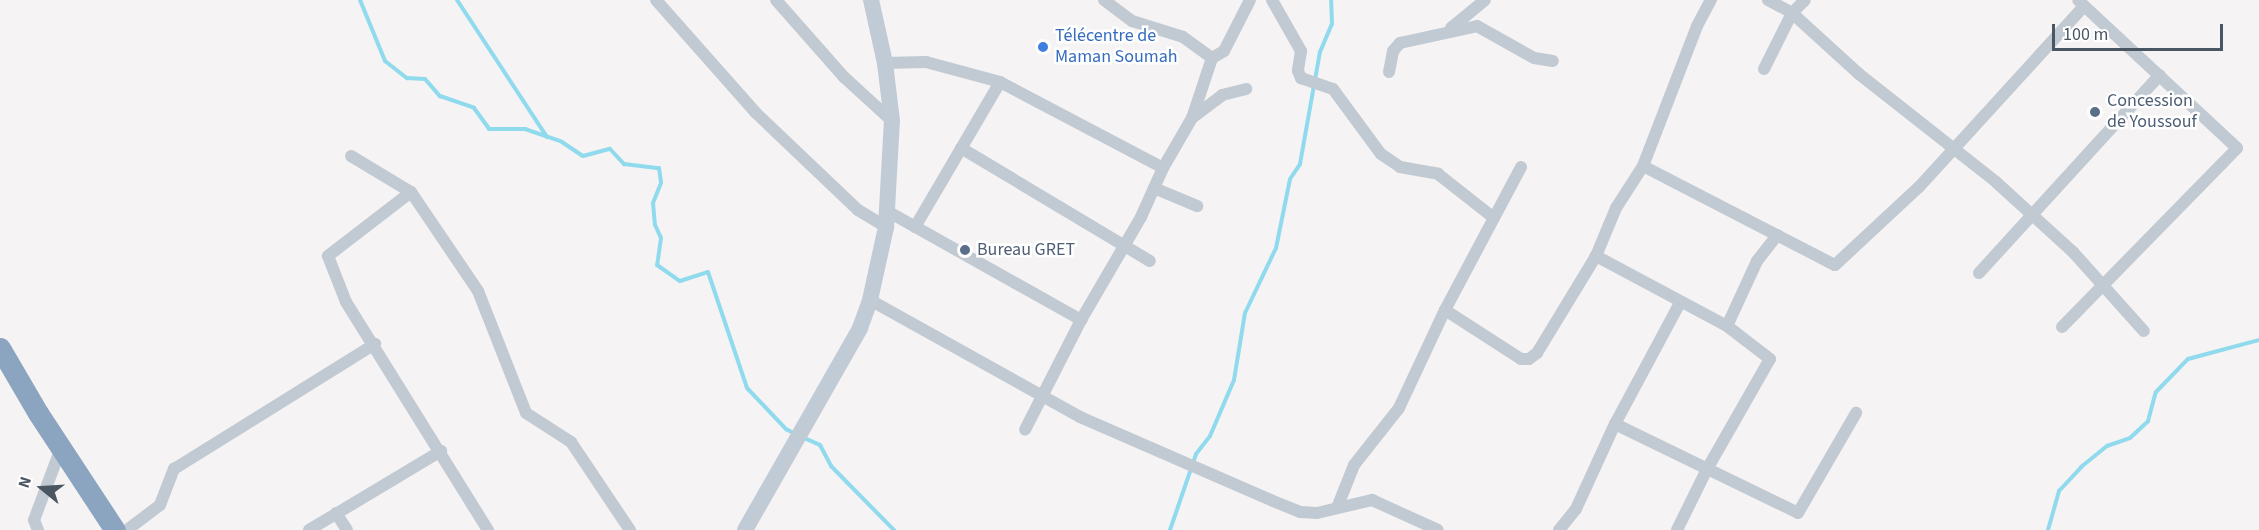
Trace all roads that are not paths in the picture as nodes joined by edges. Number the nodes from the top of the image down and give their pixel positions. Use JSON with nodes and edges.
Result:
{"nodes":[{"id":1,"x":656,"y":0,"type":"edge"},
{"id":2,"x":776,"y":0,"type":"edge"},
{"id":3,"x":871,"y":0,"type":"edge"},
{"id":4,"x":1104,"y":0,"type":"edge"},
{"id":5,"x":1250,"y":0,"type":"edge"},
{"id":6,"x":1272,"y":0,"type":"edge"},
{"id":7,"x":1485,"y":0,"type":"edge"},
{"id":8,"x":1711,"y":0,"type":"edge"},
{"id":9,"x":1768,"y":0,"type":"edge"},
{"id":10,"x":1805,"y":0,"type":"edge"},
{"id":11,"x":2081,"y":3,"type":"edge"},
{"id":12,"x":1792,"y":13,"type":"junction"},
{"id":13,"x":1450,"y":29,"type":"junction"},
{"id":14,"x":1212,"y":57,"type":"junction"},
{"id":15,"x":1553,"y":61,"type":"dead end"},
{"id":16,"x":885,"y":63,"type":"junction"},
{"id":17,"x":1764,"y":69,"type":"dead end"},
{"id":18,"x":1389,"y":72,"type":"dead end"},
{"id":19,"x":2160,"y":75,"type":"junction"},
{"id":20,"x":1000,"y":82,"type":"junction"},
{"id":21,"x":1246,"y":89,"type":"dead end"},
{"id":22,"x":1192,"y":118,"type":"junction"},
{"id":23,"x":892,"y":121,"type":"junction"},
{"id":24,"x":1954,"y":147,"type":"junction"},
{"id":25,"x":961,"y":148,"type":"junction"},
{"id":26,"x":351,"y":156,"type":"dead end"},
{"id":27,"x":1643,"y":166,"type":"junction"},
{"id":28,"x":1521,"y":167,"type":"dead end"},
{"id":29,"x":1163,"y":168,"type":"junction"},
{"id":30,"x":1154,"y":188,"type":"junction"},
{"id":31,"x":411,"y":192,"type":"junction"},
{"id":32,"x":1197,"y":206,"type":"dead end"},
{"id":33,"x":2031,"y":213,"type":"junction"},
{"id":34,"x":1494,"y":218,"type":"junction"},
{"id":35,"x":887,"y":219,"type":"junction"},
{"id":36,"x":915,"y":227,"type":"junction"},
{"id":37,"x":1777,"y":235,"type":"junction"},
{"id":38,"x":1125,"y":245,"type":"junction"},
{"id":39,"x":1596,"y":256,"type":"junction"},
{"id":40,"x":1150,"y":261,"type":"dead end"},
{"id":41,"x":1979,"y":273,"type":"dead end"},
{"id":42,"x":2102,"y":284,"type":"junction"},
{"id":43,"x":870,"y":300,"type":"junction"},
{"id":44,"x":1680,"y":303,"type":"junction"},
{"id":45,"x":1445,"y":310,"type":"junction"},
{"id":46,"x":1082,"y":320,"type":"junction"},
{"id":47,"x":1727,"y":326,"type":"junction"},
{"id":48,"x":2062,"y":327,"type":"dead end"},
{"id":49,"x":2144,"y":331,"type":"dead end"},
{"id":50,"x":375,"y":344,"type":"junction"},
{"id":51,"x":0,"y":348,"type":"edge"},
{"id":52,"x":1043,"y":397,"type":"junction"},
{"id":53,"x":1856,"y":413,"type":"dead end"},
{"id":54,"x":1615,"y":424,"type":"junction"},
{"id":55,"x":1025,"y":430,"type":"dead end"},
{"id":56,"x":61,"y":448,"type":"junction"},
{"id":57,"x":441,"y":451,"type":"junction"},
{"id":58,"x":1706,"y":471,"type":"junction"},
{"id":59,"x":1337,"y":508,"type":"junction"},
{"id":60,"x":336,"y":513,"type":"junction"},
{"id":61,"x":38,"y":530,"type":"edge"},
{"id":62,"x":115,"y":530,"type":"edge"},
{"id":63,"x":127,"y":530,"type":"edge"},
{"id":64,"x":309,"y":530,"type":"edge"},
{"id":65,"x":347,"y":530,"type":"edge"},
{"id":66,"x":488,"y":530,"type":"edge"},
{"id":67,"x":630,"y":530,"type":"edge"},
{"id":68,"x":745,"y":530,"type":"edge"},
{"id":69,"x":1438,"y":530,"type":"edge"},
{"id":70,"x":1559,"y":530,"type":"edge"},
{"id":71,"x":1677,"y":530,"type":"edge"}],
"edges":[{"from":1,"to":35,"type":"street"},
{"from":2,"to":23,"type":"street"},
{"from":3,"to":16,"type":"street"},
{"from":4,"to":14,"type":"street"},
{"from":5,"to":14,"type":"street"},
{"from":6,"to":34,"type":"street"},
{"from":7,"to":13,"type":"street"},
{"from":8,"to":27,"type":"street"},
{"from":9,"to":12,"type":"street"},
{"from":10,"to":12,"type":"street"},
{"from":11,"to":19,"type":"street"},
{"from":11,"to":24,"type":"street"},
{"from":12,"to":17,"type":"street"},
{"from":12,"to":24,"type":"street"},
{"from":13,"to":15,"type":"street"},
{"from":13,"to":18,"type":"street"},
{"from":14,"to":22,"type":"street"},
{"from":16,"to":20,"type":"street"},
{"from":16,"to":23,"type":"street"},
{"from":19,"to":33,"type":"street"},
{"from":19,"to":42,"type":"street"},
{"from":20,"to":25,"type":"street"},
{"from":20,"to":29,"type":"street"},
{"from":21,"to":22,"type":"street"},
{"from":22,"to":29,"type":"street"},
{"from":23,"to":35,"type":"street"},
{"from":24,"to":33,"type":"street"},
{"from":24,"to":37,"type":"street"},
{"from":25,"to":36,"type":"street"},
{"from":25,"to":38,"type":"street"},
{"from":26,"to":31,"type":"street"},
{"from":27,"to":37,"type":"street"},
{"from":27,"to":39,"type":"street"},
{"from":28,"to":34,"type":"street"},
{"from":29,"to":30,"type":"street"},
{"from":30,"to":32,"type":"street"},
{"from":30,"to":38,"type":"street"},
{"from":31,"to":50,"type":"street"},
{"from":31,"to":67,"type":"street"},
{"from":33,"to":41,"type":"street"},
{"from":33,"to":42,"type":"street"},
{"from":34,"to":45,"type":"street"},
{"from":35,"to":36,"type":"street"},
{"from":35,"to":43,"type":"street"},
{"from":36,"to":46,"type":"street"},
{"from":37,"to":47,"type":"street"},
{"from":38,"to":40,"type":"street"},
{"from":38,"to":46,"type":"street"},
{"from":39,"to":44,"type":"street"},
{"from":39,"to":45,"type":"street"},
{"from":42,"to":48,"type":"street"},
{"from":42,"to":49,"type":"street"},
{"from":43,"to":52,"type":"street"},
{"from":43,"to":68,"type":"street"},
{"from":44,"to":47,"type":"street"},
{"from":44,"to":54,"type":"street"},
{"from":45,"to":59,"type":"street"},
{"from":46,"to":52,"type":"street"},
{"from":47,"to":58,"type":"street"},
{"from":50,"to":57,"type":"street"},
{"from":50,"to":63,"type":"street"},
{"from":51,"to":56,"type":"highway"},
{"from":52,"to":55,"type":"street"},
{"from":52,"to":59,"type":"street"},
{"from":53,"to":58,"type":"street"},
{"from":54,"to":58,"type":"street"},
{"from":54,"to":70,"type":"street"},
{"from":56,"to":61,"type":"street"},
{"from":56,"to":62,"type":"highway"},
{"from":57,"to":60,"type":"street"},
{"from":57,"to":66,"type":"street"},
{"from":58,"to":71,"type":"street"},
{"from":59,"to":69,"type":"street"},
{"from":60,"to":64,"type":"street"},
{"from":60,"to":65,"type":"street"}]}
